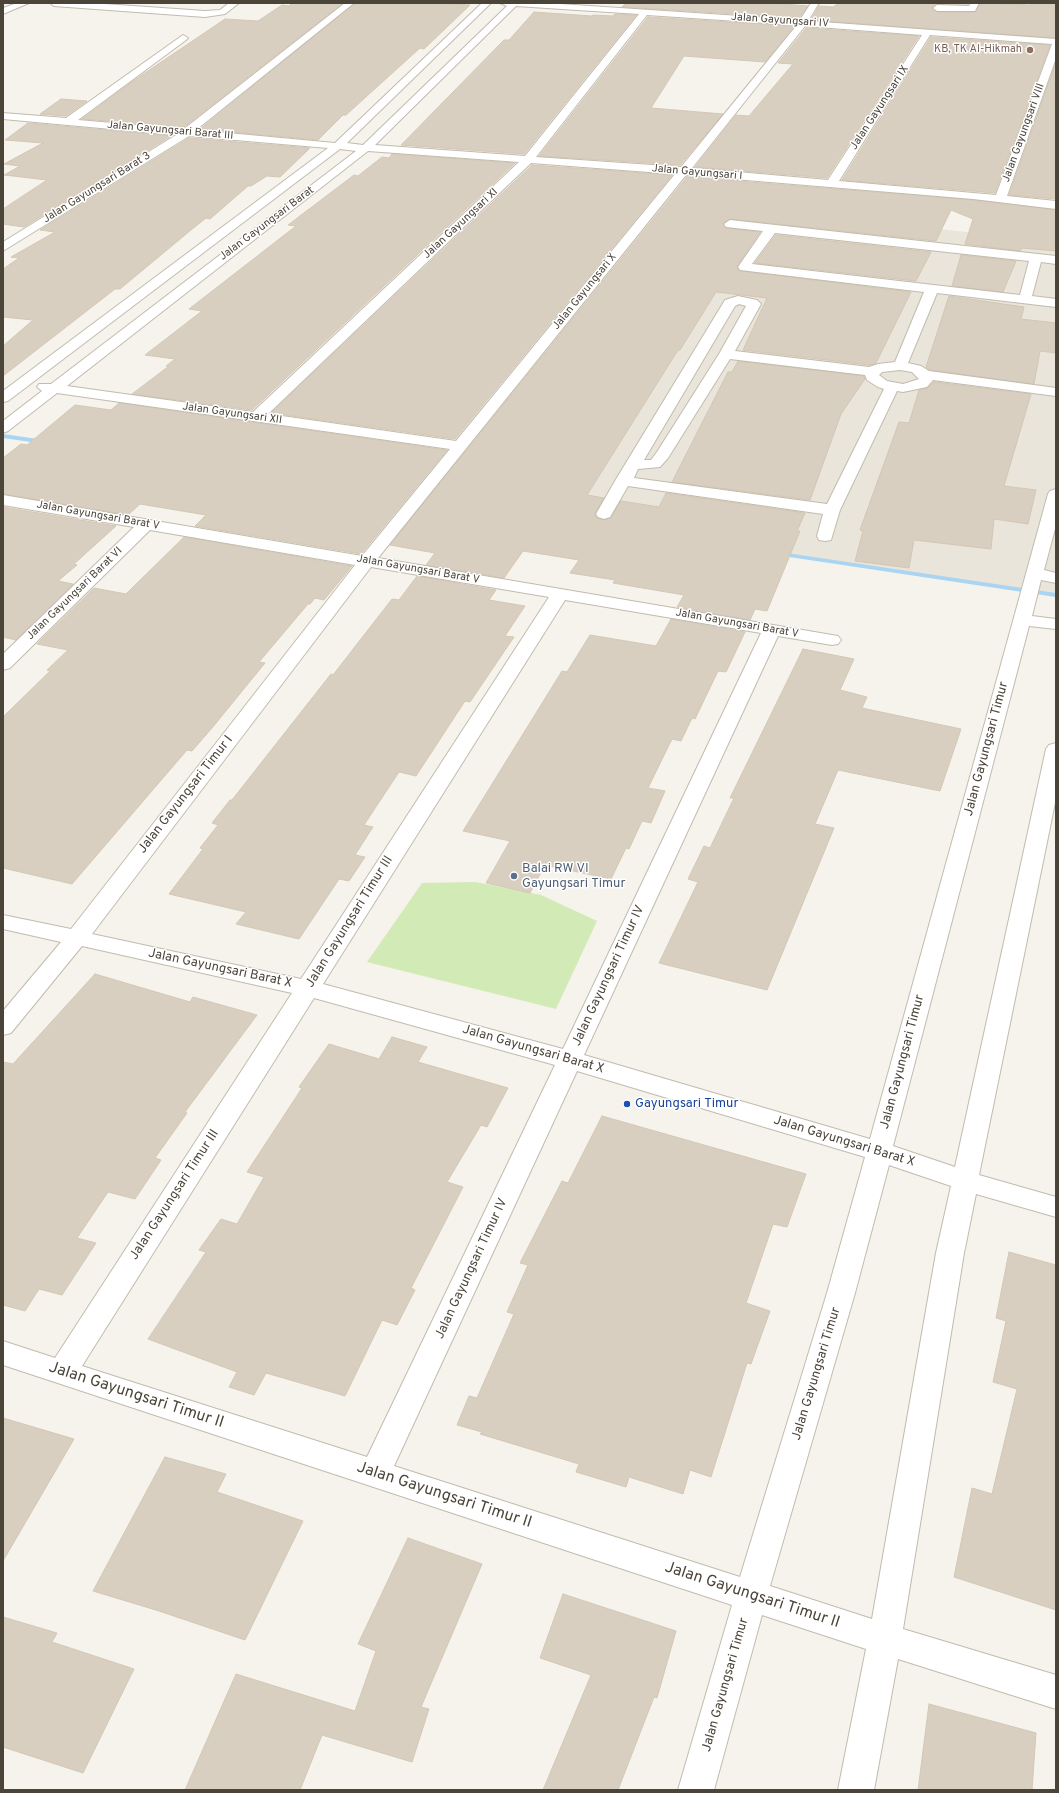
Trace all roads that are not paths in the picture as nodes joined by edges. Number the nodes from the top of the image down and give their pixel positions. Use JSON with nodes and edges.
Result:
{"nodes":[{"id":1,"x":25,"y":3,"type":"edge"},
{"id":2,"x":54,"y":3,"type":"edge"},
{"id":3,"x":236,"y":3,"type":"edge"},
{"id":4,"x":350,"y":3,"type":"edge"},
{"id":5,"x":487,"y":3,"type":"edge"},
{"id":6,"x":511,"y":3,"type":"edge"},
{"id":7,"x":815,"y":3,"type":"edge"},
{"id":8,"x":975,"y":3,"type":"edge"},
{"id":9,"x":937,"y":8,"type":"dead end"},
{"id":10,"x":3,"y":11,"type":"edge"},
{"id":11,"x":645,"y":12,"type":"junction"},
{"id":12,"x":803,"y":22,"type":"junction"},
{"id":13,"x":928,"y":32,"type":"junction"},
{"id":14,"x":183,"y":38,"type":"dead end"},
{"id":15,"x":1056,"y":44,"type":"edge"},
{"id":16,"x":3,"y":116,"type":"edge"},
{"id":17,"x":69,"y":121,"type":"junction"},
{"id":18,"x":189,"y":131,"type":"junction"},
{"id":19,"x":338,"y":146,"type":"junction"},
{"id":20,"x":366,"y":148,"type":"junction"},
{"id":21,"x":528,"y":160,"type":"junction"},
{"id":22,"x":683,"y":171,"type":"junction"},
{"id":23,"x":831,"y":184,"type":"junction"},
{"id":24,"x":1000,"y":199,"type":"junction"},
{"id":25,"x":1056,"y":205,"type":"edge"},
{"id":26,"x":730,"y":224,"type":"dead end"},
{"id":27,"x":771,"y":228,"type":"junction"},
{"id":28,"x":3,"y":247,"type":"edge"},
{"id":29,"x":1036,"y":257,"type":"junction"},
{"id":30,"x":1056,"y":260,"type":"edge"},
{"id":31,"x":932,"y":289,"type":"junction"},
{"id":32,"x":1025,"y":300,"type":"junction"},
{"id":33,"x":1056,"y":303,"type":"edge"},
{"id":34,"x":726,"y":354,"type":"junction"},
{"id":35,"x":900,"y":366,"type":"junction"},
{"id":36,"x":872,"y":372,"type":"junction"},
{"id":37,"x":925,"y":375,"type":"junction"},
{"id":38,"x":3,"y":381,"type":"edge"},
{"id":39,"x":22,"y":384,"type":"junction"},
{"id":40,"x":892,"y":387,"type":"junction"},
{"id":41,"x":914,"y":387,"type":"junction"},
{"id":42,"x":53,"y":388,"type":"junction"},
{"id":43,"x":1056,"y":392,"type":"edge"},
{"id":44,"x":3,"y":398,"type":"edge"},
{"id":45,"x":1056,"y":398,"type":"edge"},
{"id":46,"x":1056,"y":402,"type":"edge"},
{"id":47,"x":1056,"y":406,"type":"edge"},
{"id":48,"x":257,"y":417,"type":"junction"},
{"id":49,"x":4,"y":427,"type":"edge"},
{"id":50,"x":460,"y":446,"type":"junction"},
{"id":51,"x":634,"y":465,"type":"junction"},
{"id":52,"x":623,"y":481,"type":"junction"},
{"id":53,"x":1056,"y":494,"type":"edge"},
{"id":54,"x":3,"y":500,"type":"edge"},
{"id":55,"x":832,"y":510,"type":"junction"},
{"id":56,"x":604,"y":514,"type":"dead end"},
{"id":57,"x":147,"y":524,"type":"junction"},
{"id":58,"x":825,"y":536,"type":"dead end"},
{"id":59,"x":366,"y":561,"type":"junction"},
{"id":60,"x":1034,"y":578,"type":"junction"},
{"id":61,"x":1056,"y":578,"type":"edge"},
{"id":62,"x":560,"y":594,"type":"junction"},
{"id":63,"x":1024,"y":614,"type":"junction"},
{"id":64,"x":1056,"y":624,"type":"edge"},
{"id":65,"x":772,"y":630,"type":"junction"},
{"id":66,"x":832,"y":640,"type":"dead end"},
{"id":67,"x":3,"y":664,"type":"edge"},
{"id":68,"x":1056,"y":749,"type":"edge"},
{"id":69,"x":3,"y":922,"type":"edge"},
{"id":70,"x":77,"y":937,"type":"junction"},
{"id":71,"x":308,"y":988,"type":"junction"},
{"id":72,"x":3,"y":1027,"type":"edge"},
{"id":73,"x":570,"y":1060,"type":"junction"},
{"id":74,"x":878,"y":1151,"type":"junction"},
{"id":75,"x":965,"y":1181,"type":"junction"},
{"id":76,"x":1056,"y":1207,"type":"edge"},
{"id":77,"x":3,"y":1353,"type":"edge"},
{"id":78,"x":62,"y":1372,"type":"junction"},
{"id":79,"x":376,"y":1474,"type":"junction"},
{"id":80,"x":751,"y":1595,"type":"junction"},
{"id":81,"x":885,"y":1639,"type":"junction"},
{"id":82,"x":1056,"y":1692,"type":"edge"},
{"id":83,"x":696,"y":1790,"type":"edge"},
{"id":84,"x":856,"y":1790,"type":"edge"}],
"edges":[{"from":1,"to":10,"type":"street"},
{"from":2,"to":3,"type":"street"},
{"from":4,"to":18,"type":"street","name":"Jalan Gayungsari Barat III"},
{"from":5,"to":19,"type":"street","name":"Jalan Gayungsari Barat"},
{"from":6,"to":11,"type":"street","name":"Jalan Gayungsari IV"},
{"from":6,"to":20,"type":"street","name":"Jalan Gayungsari Barat"},
{"from":7,"to":12,"type":"street","name":"Jalan Gayungsari X"},
{"from":8,"to":9,"type":"street"},
{"from":11,"to":12,"type":"street","name":"Jalan Gayungsari IV"},
{"from":11,"to":21,"type":"street","name":"Jalan Gayungsari XI"},
{"from":12,"to":13,"type":"street","name":"Jalan Gayungsari IV"},
{"from":12,"to":22,"type":"street","name":"Jalan Gayungsari X"},
{"from":13,"to":15,"type":"street","name":"Jalan Gayungsari IV"},
{"from":13,"to":23,"type":"street","name":"Jalan Gayungsari IX"},
{"from":14,"to":17,"type":"street"},
{"from":15,"to":24,"type":"street","name":"Jalan Gayungsari VIII"},
{"from":16,"to":17,"type":"street","name":"Jalan Gayungsari Barat III"},
{"from":17,"to":18,"type":"street","name":"Jalan Gayungsari Barat III"},
{"from":18,"to":19,"type":"street","name":"Jalan Gayungsari Barat III"},
{"from":18,"to":28,"type":"street","name":"Jalan Gayungsari Barat 3"},
{"from":19,"to":20,"type":"street","name":"Jalan Gayungsari I"},
{"from":19,"to":39,"type":"street","name":"Jalan Gayungsari Barat"},
{"from":20,"to":21,"type":"street","name":"Jalan Gayungsari I"},
{"from":20,"to":42,"type":"street","name":"Jalan Gayungsari Barat"},
{"from":21,"to":22,"type":"street","name":"Jalan Gayungsari I"},
{"from":21,"to":48,"type":"street","name":"Jalan Gayungsari XI"},
{"from":22,"to":23,"type":"street","name":"Jalan Gayungsari I"},
{"from":22,"to":50,"type":"street","name":"Jalan Gayungsari X"},
{"from":23,"to":24,"type":"street","name":"Jalan Gayungsari I"},
{"from":24,"to":25,"type":"street","name":"Jalan Gayungsari I"},
{"from":26,"to":27,"type":"street"},
{"from":27,"to":29,"type":"street"},
{"from":27,"to":31,"type":"street"},
{"from":29,"to":30,"type":"street"},
{"from":29,"to":32,"type":"street"},
{"from":31,"to":32,"type":"street"},
{"from":31,"to":35,"type":"street"},
{"from":32,"to":33,"type":"street"},
{"from":34,"to":36,"type":"street"},
{"from":34,"to":51,"type":"street"},
{"from":34,"to":51,"type":"street"},
{"from":35,"to":36,"type":"street"},
{"from":35,"to":37,"type":"street"},
{"from":36,"to":40,"type":"street"},
{"from":37,"to":41,"type":"street"},
{"from":37,"to":43,"type":"street"},
{"from":38,"to":39,"type":"street","name":"Jalan Gayungsari XII"},
{"from":39,"to":42,"type":"street","name":"Jalan Gayungsari XII"},
{"from":39,"to":44,"type":"street","name":"Jalan Gayungsari Barat"},
{"from":40,"to":41,"type":"street"},
{"from":40,"to":55,"type":"street"},
{"from":41,"to":47,"type":"street"},
{"from":42,"to":48,"type":"street","name":"Jalan Gayungsari XII"},
{"from":42,"to":49,"type":"street","name":"Jalan Gayungsari Barat"},
{"from":45,"to":46,"type":"street"},
{"from":48,"to":50,"type":"street","name":"Jalan Gayungsari XII"},
{"from":50,"to":59,"type":"street","name":"Jalan Gayungsari X"},
{"from":51,"to":52,"type":"street"},
{"from":52,"to":55,"type":"street"},
{"from":52,"to":56,"type":"street"},
{"from":53,"to":60,"type":"street","name":"Jalan Gayungsari Timur"},
{"from":54,"to":57,"type":"street","name":"Jalan Gayungsari Barat V"},
{"from":55,"to":58,"type":"street"},
{"from":57,"to":59,"type":"street","name":"Jalan Gayungsari Barat V"},
{"from":57,"to":67,"type":"street","name":"Jalan Gayungsari Barat VI"},
{"from":59,"to":62,"type":"street","name":"Jalan Gayungsari Barat V"},
{"from":59,"to":70,"type":"street","name":"Jalan Gayungsari Timur I"},
{"from":60,"to":61,"type":"street"},
{"from":60,"to":63,"type":"street","name":"Jalan Gayungsari Timur"},
{"from":62,"to":65,"type":"street","name":"Jalan Gayungsari Barat V"},
{"from":62,"to":71,"type":"street","name":"Jalan Gayungsari Timur III"},
{"from":63,"to":64,"type":"street"},
{"from":63,"to":74,"type":"street","name":"Jalan Gayungsari Timur"},
{"from":65,"to":66,"type":"street","name":"Jalan Gayungsari Barat V"},
{"from":65,"to":73,"type":"street","name":"Jalan Gayungsari Timur IV"},
{"from":68,"to":75,"type":"street"},
{"from":69,"to":70,"type":"street","name":"Jalan Gayungsari Barat X"},
{"from":70,"to":71,"type":"street","name":"Jalan Gayungsari Barat X"},
{"from":70,"to":72,"type":"street","name":"Jalan Gayungsari Timur I"},
{"from":71,"to":73,"type":"street","name":"Jalan Gayungsari Barat X"},
{"from":71,"to":78,"type":"street","name":"Jalan Gayungsari Timur III"},
{"from":73,"to":74,"type":"street","name":"Jalan Gayungsari Barat X"},
{"from":73,"to":79,"type":"street","name":"Jalan Gayungsari Timur IV"},
{"from":74,"to":75,"type":"street","name":"Jalan Gayungsari Barat X"},
{"from":74,"to":80,"type":"street","name":"Jalan Gayungsari Timur"},
{"from":75,"to":76,"type":"street","name":"Jalan Gayungsari Barat X"},
{"from":75,"to":81,"type":"street"},
{"from":77,"to":78,"type":"street","name":"Jalan Gayungsari Timur II"},
{"from":78,"to":79,"type":"street","name":"Jalan Gayungsari Timur II"},
{"from":79,"to":80,"type":"street","name":"Jalan Gayungsari Timur II"},
{"from":80,"to":81,"type":"street","name":"Jalan Gayungsari Timur II"},
{"from":80,"to":83,"type":"street","name":"Jalan Gayungsari Timur"},
{"from":81,"to":82,"type":"street","name":"Jalan Gayungsari Timur II"},
{"from":81,"to":84,"type":"street"}]}
